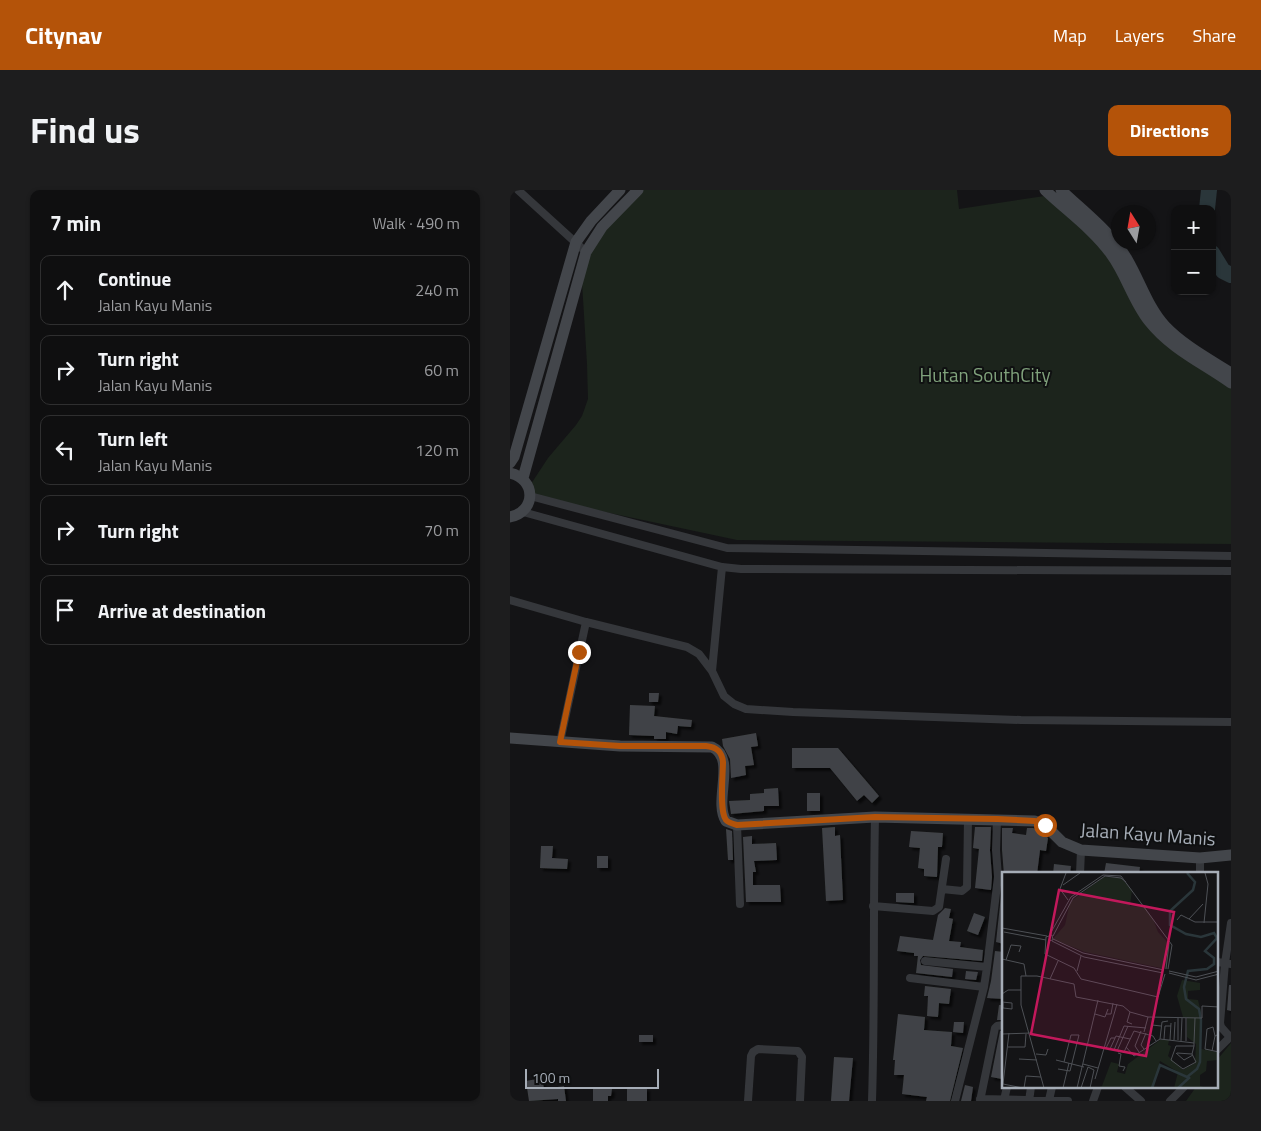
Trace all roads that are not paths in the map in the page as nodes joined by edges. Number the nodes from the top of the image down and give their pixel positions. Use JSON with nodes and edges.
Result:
{"nodes":[{"id":1,"x":518,"y":190,"type":"edge"},
{"id":2,"x":620,"y":190,"type":"edge"},
{"id":3,"x":638,"y":190,"type":"edge"},
{"id":4,"x":1045,"y":190,"type":"edge"},
{"id":5,"x":1061,"y":190,"type":"edge"},
{"id":6,"x":576,"y":242,"type":"junction"},
{"id":7,"x":586,"y":252,"type":"junction"},
{"id":8,"x":1231,"y":373,"type":"edge"},
{"id":9,"x":1231,"y":383,"type":"edge"},
{"id":10,"x":510,"y":463,"type":"edge"},
{"id":11,"x":510,"y":473,"type":"edge"},
{"id":12,"x":523,"y":478,"type":"junction"},
{"id":13,"x":530,"y":496,"type":"junction"},
{"id":14,"x":523,"y":512,"type":"junction"},
{"id":15,"x":510,"y":517,"type":"edge"},
{"id":16,"x":1231,"y":556,"type":"edge"},
{"id":17,"x":722,"y":567,"type":"junction"},
{"id":18,"x":1231,"y":571,"type":"edge"},
{"id":19,"x":510,"y":600,"type":"edge"},
{"id":20,"x":586,"y":622,"type":"junction"},
{"id":21,"x":712,"y":671,"type":"junction"},
{"id":22,"x":1231,"y":722,"type":"edge"},
{"id":23,"x":510,"y":738,"type":"edge"},
{"id":24,"x":560,"y":742,"type":"junction"},
{"id":25,"x":875,"y":817,"type":"junction"},
{"id":26,"x":968,"y":818,"type":"junction"},
{"id":27,"x":997,"y":819,"type":"junction"},
{"id":28,"x":737,"y":825,"type":"junction"},
{"id":29,"x":1081,"y":850,"type":"junction"},
{"id":30,"x":1231,"y":855,"type":"edge"},
{"id":31,"x":1200,"y":858,"type":"junction"},
{"id":32,"x":946,"y":859,"type":"dead end"},
{"id":33,"x":1080,"y":872,"type":"edge"},
{"id":34,"x":1200,"y":872,"type":"edge"},
{"id":35,"x":942,"y":889,"type":"junction"},
{"id":36,"x":740,"y":904,"type":"dead end"},
{"id":37,"x":873,"y":906,"type":"junction"},
{"id":38,"x":1231,"y":923,"type":"edge"},
{"id":39,"x":925,"y":961,"type":"dead end"},
{"id":40,"x":1224,"y":963,"type":"edge"},
{"id":41,"x":987,"y":967,"type":"junction"},
{"id":42,"x":910,"y":978,"type":"dead end"},
{"id":43,"x":984,"y":987,"type":"junction"},
{"id":44,"x":1002,"y":1025,"type":"edge"},
{"id":45,"x":1230,"y":1036,"type":"edge"},
{"id":46,"x":1218,"y":1049,"type":"edge"},
{"id":47,"x":1031,"y":1088,"type":"edge"},
{"id":48,"x":1098,"y":1088,"type":"edge"},
{"id":49,"x":1126,"y":1088,"type":"edge"},
{"id":50,"x":1183,"y":1088,"type":"edge"},
{"id":51,"x":980,"y":1100,"type":"edge"},
{"id":52,"x":1004,"y":1100,"type":"edge"},
{"id":53,"x":1049,"y":1100,"type":"edge"},
{"id":54,"x":748,"y":1101,"type":"edge"},
{"id":55,"x":800,"y":1101,"type":"edge"},
{"id":56,"x":872,"y":1101,"type":"edge"},
{"id":57,"x":955,"y":1101,"type":"edge"},
{"id":58,"x":1029,"y":1101,"type":"edge"},
{"id":59,"x":1068,"y":1101,"type":"edge"},
{"id":60,"x":1093,"y":1101,"type":"edge"},
{"id":61,"x":1141,"y":1101,"type":"edge"},
{"id":62,"x":1170,"y":1101,"type":"edge"}],
"edges":[{"from":1,"to":6,"type":"street"},
{"from":2,"to":6,"type":"street"},
{"from":3,"to":7,"type":"street"},
{"from":4,"to":9,"type":"street"},
{"from":5,"to":8,"type":"street"},
{"from":6,"to":7,"type":"street"},
{"from":6,"to":10,"type":"street"},
{"from":7,"to":12,"type":"street"},
{"from":11,"to":12,"type":"street"},
{"from":12,"to":13,"type":"street"},
{"from":13,"to":14,"type":"street"},
{"from":13,"to":16,"type":"street"},
{"from":14,"to":15,"type":"street"},
{"from":14,"to":17,"type":"street"},
{"from":17,"to":18,"type":"street"},
{"from":17,"to":21,"type":"street"},
{"from":19,"to":20,"type":"street"},
{"from":20,"to":21,"type":"street"},
{"from":20,"to":24,"type":"street"},
{"from":21,"to":22,"type":"street"},
{"from":23,"to":24,"type":"street"},
{"from":24,"to":28,"type":"street"},
{"from":25,"to":26,"type":"street","name":"Jalan Kayu Manis"},
{"from":25,"to":28,"type":"street","name":"Jalan Kayu Manis"},
{"from":25,"to":37,"type":"street"},
{"from":26,"to":27,"type":"street","name":"Jalan Kayu Manis"},
{"from":26,"to":35,"type":"street"},
{"from":27,"to":29,"type":"street","name":"Jalan Kayu Manis"},
{"from":27,"to":41,"type":"street"},
{"from":28,"to":36,"type":"street"},
{"from":29,"to":31,"type":"street","name":"Jalan Kayu Manis"},
{"from":29,"to":33,"type":"street"},
{"from":30,"to":31,"type":"street","name":"Jalan Kayu Manis"},
{"from":31,"to":34,"type":"street"},
{"from":32,"to":35,"type":"street"},
{"from":35,"to":37,"type":"street"},
{"from":37,"to":56,"type":"street"},
{"from":38,"to":40,"type":"street"},
{"from":39,"to":41,"type":"street"},
{"from":40,"to":45,"type":"street"},
{"from":41,"to":43,"type":"street"},
{"from":42,"to":43,"type":"street"},
{"from":43,"to":57,"type":"street"},
{"from":44,"to":51,"type":"street"},
{"from":45,"to":46,"type":"street"},
{"from":47,"to":58,"type":"street"},
{"from":48,"to":60,"type":"street"},
{"from":49,"to":61,"type":"street"},
{"from":50,"to":62,"type":"street"},
{"from":51,"to":52,"type":"street"},
{"from":52,"to":58,"type":"street"},
{"from":53,"to":58,"type":"street"},
{"from":53,"to":59,"type":"street"},
{"from":54,"to":55,"type":"street"}]}
